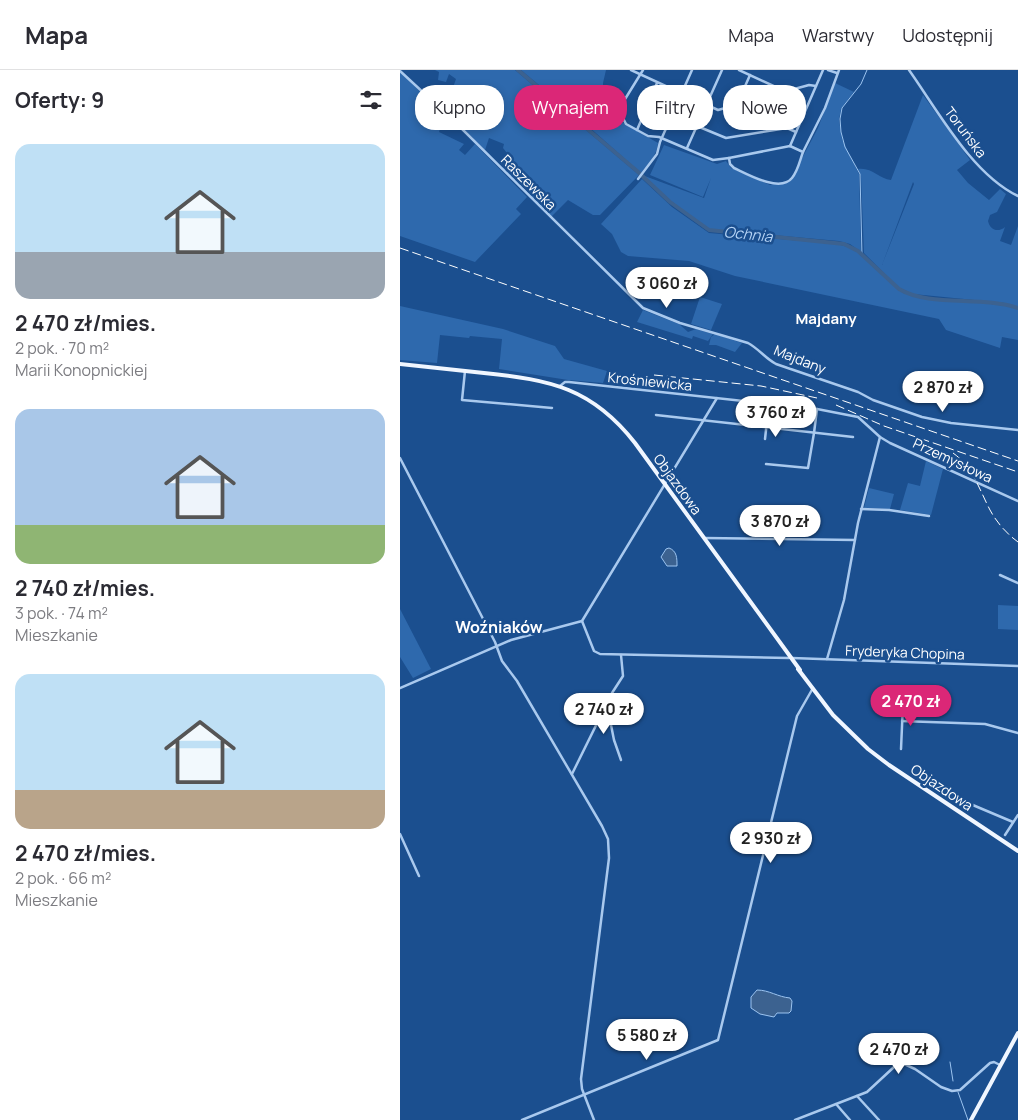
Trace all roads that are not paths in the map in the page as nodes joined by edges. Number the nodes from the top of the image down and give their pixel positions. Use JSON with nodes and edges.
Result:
{"nodes":[{"id":1,"x":631,"y":70,"type":"edge"},
{"id":2,"x":643,"y":70,"type":"edge"},
{"id":3,"x":692,"y":70,"type":"edge"},
{"id":4,"x":722,"y":70,"type":"edge"},
{"id":5,"x":739,"y":70,"type":"edge"},
{"id":6,"x":823,"y":70,"type":"edge"},
{"id":7,"x":828,"y":70,"type":"edge"},
{"id":8,"x":909,"y":70,"type":"edge"},
{"id":9,"x":400,"y":71,"type":"edge"},
{"id":10,"x":838,"y":72,"type":"edge"},
{"id":11,"x":640,"y":74,"type":"junction"},
{"id":12,"x":750,"y":75,"type":"junction"},
{"id":13,"x":657,"y":83,"type":"joint"},
{"id":14,"x":661,"y":85,"type":"edge"},
{"id":15,"x":685,"y":85,"type":"edge"},
{"id":16,"x":746,"y":85,"type":"edge"},
{"id":17,"x":773,"y":85,"type":"edge"},
{"id":18,"x":806,"y":86,"type":"edge"},
{"id":19,"x":816,"y":86,"type":"junction"},
{"id":20,"x":713,"y":90,"type":"edge"},
{"id":21,"x":637,"y":130,"type":"joint"},
{"id":22,"x":665,"y":130,"type":"edge"},
{"id":23,"x":695,"y":130,"type":"edge"},
{"id":24,"x":706,"y":130,"type":"edge"},
{"id":25,"x":796,"y":132,"type":"junction"},
{"id":26,"x":662,"y":138,"type":"junction"},
{"id":27,"x":790,"y":146,"type":"junction"},
{"id":28,"x":686,"y":149,"type":"junction"},
{"id":29,"x":803,"y":152,"type":"junction"},
{"id":30,"x":729,"y":158,"type":"junction"},
{"id":31,"x":638,"y":179,"type":"dead end"},
{"id":32,"x":1018,"y":196,"type":"edge"},
{"id":33,"x":643,"y":308,"type":"joint"},
{"id":34,"x":400,"y":364,"type":"edge"},
{"id":35,"x":465,"y":371,"type":"junction"},
{"id":36,"x":560,"y":386,"type":"junction"},
{"id":37,"x":717,"y":398,"type":"junction"},
{"id":38,"x":769,"y":403,"type":"junction"},
{"id":39,"x":552,"y":408,"type":"dead end"},
{"id":40,"x":817,"y":409,"type":"junction"},
{"id":41,"x":656,"y":415,"type":"dead end"},
{"id":42,"x":704,"y":420,"type":"junction"},
{"id":43,"x":766,"y":428,"type":"junction"},
{"id":44,"x":1018,"y":430,"type":"edge"},
{"id":45,"x":814,"y":433,"type":"junction"},
{"id":46,"x":853,"y":437,"type":"dead end"},
{"id":47,"x":880,"y":437,"type":"junction"},
{"id":48,"x":765,"y":439,"type":"dead end"},
{"id":49,"x":400,"y":458,"type":"edge"},
{"id":50,"x":766,"y":464,"type":"dead end"},
{"id":51,"x":665,"y":484,"type":"junction"},
{"id":52,"x":1018,"y":501,"type":"edge"},
{"id":53,"x":861,"y":509,"type":"junction"},
{"id":54,"x":929,"y":516,"type":"dead end"},
{"id":55,"x":704,"y":538,"type":"junction"},
{"id":56,"x":855,"y":540,"type":"junction"},
{"id":57,"x":1000,"y":574,"type":"dead end"},
{"id":58,"x":1018,"y":583,"type":"edge"},
{"id":59,"x":582,"y":621,"type":"junction"},
{"id":60,"x":496,"y":646,"type":"junction"},
{"id":61,"x":621,"y":655,"type":"junction"},
{"id":62,"x":791,"y":658,"type":"junction"},
{"id":63,"x":826,"y":659,"type":"junction"},
{"id":64,"x":1018,"y":666,"type":"edge"},
{"id":65,"x":400,"y":688,"type":"edge"},
{"id":66,"x":813,"y":688,"type":"junction"},
{"id":67,"x":607,"y":704,"type":"junction"},
{"id":68,"x":903,"y":704,"type":"dead end"},
{"id":69,"x":902,"y":721,"type":"junction"},
{"id":70,"x":1018,"y":733,"type":"edge"},
{"id":71,"x":901,"y":749,"type":"dead end"},
{"id":72,"x":621,"y":760,"type":"dead end"},
{"id":73,"x":572,"y":774,"type":"junction"},
{"id":74,"x":968,"y":803,"type":"dead end"},
{"id":75,"x":1018,"y":815,"type":"edge"},
{"id":76,"x":1013,"y":822,"type":"junction"},
{"id":77,"x":400,"y":834,"type":"edge"},
{"id":78,"x":1005,"y":835,"type":"dead end"},
{"id":79,"x":1018,"y":851,"type":"edge"},
{"id":80,"x":419,"y":876,"type":"dead end"},
{"id":81,"x":1018,"y":1033,"type":"edge"},
{"id":82,"x":1000,"y":1065,"type":"junction"},
{"id":83,"x":584,"y":1095,"type":"junction"},
{"id":84,"x":857,"y":1096,"type":"junction"},
{"id":85,"x":836,"y":1104,"type":"junction"},
{"id":86,"x":522,"y":1120,"type":"edge"},
{"id":87,"x":594,"y":1120,"type":"edge"},
{"id":88,"x":795,"y":1120,"type":"edge"},
{"id":89,"x":850,"y":1120,"type":"edge"},
{"id":90,"x":879,"y":1120,"type":"edge"},
{"id":91,"x":971,"y":1120,"type":"edge"}],
"edges":[{"from":1,"to":11,"type":"street"},
{"from":2,"to":11,"type":"street"},
{"from":3,"to":15,"type":"street"},
{"from":4,"to":20,"type":"street"},
{"from":5,"to":12,"type":"street"},
{"from":6,"to":19,"type":"street"},
{"from":7,"to":10,"type":"street"},
{"from":8,"to":32,"type":"street","name":"Toruńska"},
{"from":9,"to":33,"type":"street","name":"Raszewska"},
{"from":10,"to":29,"type":"street"},
{"from":11,"to":13,"type":"street"},
{"from":11,"to":21,"type":"street"},
{"from":12,"to":16,"type":"street"},
{"from":12,"to":17,"type":"street"},
{"from":13,"to":14,"type":"street"},
{"from":18,"to":19,"type":"street"},
{"from":19,"to":25,"type":"street"},
{"from":21,"to":26,"type":"street"},
{"from":22,"to":26,"type":"street"},
{"from":23,"to":28,"type":"street"},
{"from":24,"to":25,"type":"street"},
{"from":25,"to":27,"type":"street"},
{"from":26,"to":28,"type":"street"},
{"from":26,"to":31,"type":"street"},
{"from":27,"to":29,"type":"street"},
{"from":27,"to":30,"type":"street"},
{"from":28,"to":30,"type":"street"},
{"from":29,"to":30,"type":"street"},
{"from":33,"to":44,"type":"street","name":"Majdany"},
{"from":34,"to":35,"type":"main road","name":"Objazdowa"},
{"from":35,"to":36,"type":"main road","name":"Objazdowa"},
{"from":35,"to":39,"type":"street"},
{"from":36,"to":37,"type":"street","name":"Krośniewicka"},
{"from":36,"to":51,"type":"main road","name":"Objazdowa"},
{"from":37,"to":38,"type":"street","name":"Krośniewicka"},
{"from":37,"to":42,"type":"street"},
{"from":38,"to":40,"type":"street","name":"Krośniewicka"},
{"from":38,"to":43,"type":"street"},
{"from":40,"to":45,"type":"street"},
{"from":40,"to":47,"type":"street","name":"Krośniewicka"},
{"from":41,"to":42,"type":"street"},
{"from":42,"to":43,"type":"street"},
{"from":42,"to":51,"type":"street"},
{"from":43,"to":45,"type":"street"},
{"from":43,"to":48,"type":"street"},
{"from":45,"to":46,"type":"street"},
{"from":45,"to":50,"type":"street"},
{"from":47,"to":52,"type":"street","name":"Przemysłowa"},
{"from":47,"to":53,"type":"street"},
{"from":49,"to":60,"type":"street"},
{"from":51,"to":55,"type":"main road","name":"Objazdowa"},
{"from":51,"to":59,"type":"street"},
{"from":53,"to":54,"type":"street"},
{"from":53,"to":56,"type":"street"},
{"from":55,"to":56,"type":"street"},
{"from":55,"to":62,"type":"main road","name":"Objazdowa"},
{"from":56,"to":63,"type":"street"},
{"from":57,"to":58,"type":"street"},
{"from":59,"to":60,"type":"street"},
{"from":59,"to":61,"type":"street","name":"Fryderyka Chopina"},
{"from":60,"to":65,"type":"street"},
{"from":60,"to":73,"type":"street"},
{"from":61,"to":62,"type":"street","name":"Fryderyka Chopina"},
{"from":61,"to":67,"type":"street"},
{"from":62,"to":63,"type":"street","name":"Fryderyka Chopina"},
{"from":62,"to":66,"type":"main road","name":"Objazdowa"},
{"from":63,"to":64,"type":"street","name":"Fryderyka Chopina"},
{"from":66,"to":79,"type":"main road","name":"Objazdowa"},
{"from":66,"to":83,"type":"street"},
{"from":67,"to":72,"type":"street"},
{"from":67,"to":73,"type":"street"},
{"from":68,"to":69,"type":"street"},
{"from":69,"to":70,"type":"street"},
{"from":69,"to":71,"type":"street"},
{"from":73,"to":83,"type":"street"},
{"from":74,"to":76,"type":"street"},
{"from":75,"to":76,"type":"street"},
{"from":76,"to":78,"type":"street"},
{"from":77,"to":80,"type":"street"},
{"from":81,"to":82,"type":"main road"},
{"from":82,"to":84,"type":"street"},
{"from":82,"to":91,"type":"main road"},
{"from":83,"to":86,"type":"street"},
{"from":83,"to":87,"type":"street"},
{"from":84,"to":85,"type":"street"},
{"from":84,"to":90,"type":"street"},
{"from":85,"to":88,"type":"street"},
{"from":85,"to":89,"type":"street"}]}
